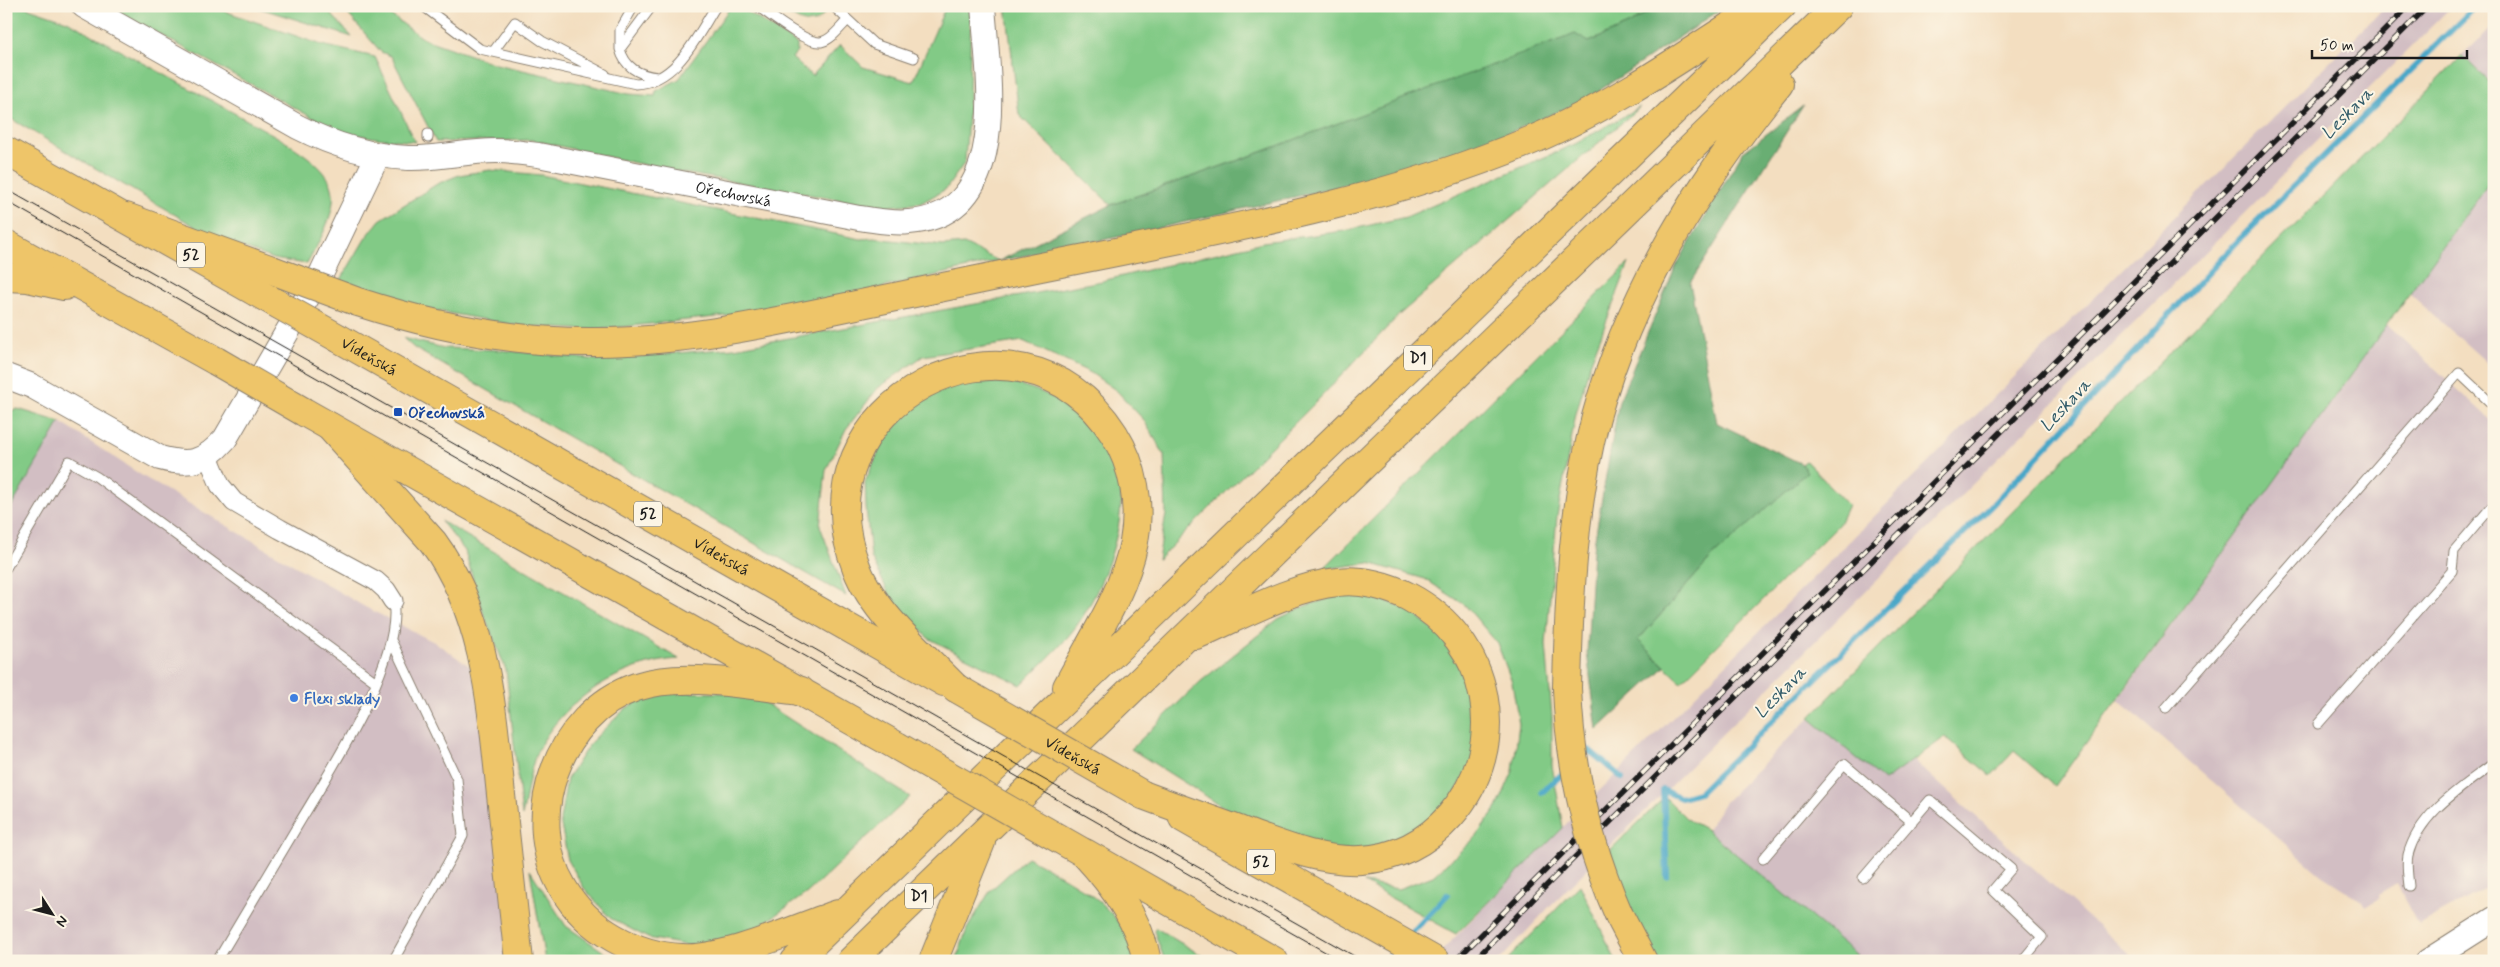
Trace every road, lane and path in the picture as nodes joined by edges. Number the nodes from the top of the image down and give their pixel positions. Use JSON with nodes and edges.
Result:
{"nodes":[{"id":1,"x":84,"y":6,"type":"edge"},
{"id":2,"x":423,"y":6,"type":"edge"},
{"id":3,"x":634,"y":6,"type":"edge"},
{"id":4,"x":652,"y":6,"type":"edge"},
{"id":5,"x":716,"y":6,"type":"edge"},
{"id":6,"x":757,"y":6,"type":"edge"},
{"id":7,"x":833,"y":6,"type":"edge"},
{"id":8,"x":983,"y":6,"type":"edge"},
{"id":9,"x":1761,"y":6,"type":"edge"},
{"id":10,"x":1782,"y":6,"type":"edge"},
{"id":11,"x":1839,"y":6,"type":"edge"},
{"id":12,"x":848,"y":20,"type":"junction"},
{"id":13,"x":620,"y":49,"type":"junction"},
{"id":14,"x":493,"y":52,"type":"junction"},
{"id":15,"x":914,"y":58,"type":"dead end"},
{"id":16,"x":661,"y":77,"type":"junction"},
{"id":17,"x":618,"y":81,"type":"junction"},
{"id":18,"x":6,"y":151,"type":"edge"},
{"id":19,"x":378,"y":155,"type":"junction"},
{"id":20,"x":126,"y":217,"type":"junction"},
{"id":21,"x":6,"y":244,"type":"edge"},
{"id":22,"x":6,"y":277,"type":"edge"},
{"id":23,"x":91,"y":292,"type":"junction"},
{"id":24,"x":6,"y":376,"type":"edge"},
{"id":25,"x":2494,"y":406,"type":"edge"},
{"id":26,"x":330,"y":427,"type":"junction"},
{"id":27,"x":208,"y":456,"type":"junction"},
{"id":28,"x":2494,"y":504,"type":"edge"},
{"id":29,"x":6,"y":568,"type":"edge"},
{"id":30,"x":394,"y":601,"type":"joint"},
{"id":31,"x":1181,"y":641,"type":"junction"},
{"id":32,"x":392,"y":642,"type":"junction"},
{"id":33,"x":376,"y":682,"type":"junction"},
{"id":34,"x":956,"y":688,"type":"junction"},
{"id":35,"x":801,"y":691,"type":"junction"},
{"id":36,"x":2166,"y":708,"type":"dead end"},
{"id":37,"x":1055,"y":710,"type":"junction"},
{"id":38,"x":2318,"y":724,"type":"dead end"},
{"id":39,"x":2494,"y":763,"type":"edge"},
{"id":40,"x":1143,"y":795,"type":"junction"},
{"id":41,"x":1912,"y":822,"type":"junction"},
{"id":42,"x":986,"y":831,"type":"junction"},
{"id":43,"x":1084,"y":853,"type":"junction"},
{"id":44,"x":1764,"y":859,"type":"dead end"},
{"id":45,"x":1863,"y":878,"type":"dead end"},
{"id":46,"x":2409,"y":886,"type":"dead end"},
{"id":47,"x":846,"y":911,"type":"junction"},
{"id":48,"x":2494,"y":919,"type":"edge"},
{"id":49,"x":217,"y":961,"type":"edge"},
{"id":50,"x":393,"y":961,"type":"edge"},
{"id":51,"x":519,"y":961,"type":"edge"},
{"id":52,"x":795,"y":961,"type":"edge"},
{"id":53,"x":851,"y":961,"type":"edge"},
{"id":54,"x":933,"y":961,"type":"edge"},
{"id":55,"x":1147,"y":961,"type":"edge"},
{"id":56,"x":1274,"y":961,"type":"edge"},
{"id":57,"x":1435,"y":961,"type":"edge"},
{"id":58,"x":1643,"y":961,"type":"edge"},
{"id":59,"x":2022,"y":961,"type":"edge"},
{"id":60,"x":2428,"y":961,"type":"edge"}],
"edges":[{"from":1,"to":19,"type":"street","name":"Ořechovská"},
{"from":2,"to":14,"type":"lane"},
{"from":3,"to":13,"type":"lane"},
{"from":4,"to":13,"type":"lane"},
{"from":5,"to":16,"type":"lane"},
{"from":6,"to":12,"type":"lane"},
{"from":7,"to":12,"type":"lane"},
{"from":8,"to":19,"type":"street","name":"Ořechovská"},
{"from":9,"to":20,"type":"highway","bridge":true},
{"from":10,"to":37,"type":"highway","number":"D1"},
{"from":11,"to":31,"type":"highway","number":"D1"},
{"from":11,"to":58,"type":"highway","bridge":true},
{"from":12,"to":15,"type":"lane"},
{"from":13,"to":16,"type":"lane"},
{"from":14,"to":17,"type":"lane"},
{"from":14,"to":17,"type":"lane"},
{"from":16,"to":17,"type":"lane"},
{"from":18,"to":20,"type":"highway","name":"Vídeňská","number":"52"},
{"from":19,"to":27,"type":"street"},
{"from":20,"to":34,"type":"highway","name":"Vídeňská","number":"52","bridge":true},
{"from":21,"to":23,"type":"highway"},
{"from":22,"to":23,"type":"highway"},
{"from":23,"to":26,"type":"highway","bridge":true},
{"from":24,"to":27,"type":"street"},
{"from":25,"to":36,"type":"lane"},
{"from":26,"to":35,"type":"highway"},
{"from":26,"to":51,"type":"highway"},
{"from":27,"to":30,"type":"street"},
{"from":28,"to":38,"type":"lane"},
{"from":29,"to":33,"type":"lane"},
{"from":30,"to":32,"type":"lane"},
{"from":31,"to":40,"type":"highway"},
{"from":31,"to":42,"type":"highway","number":"D1"},
{"from":32,"to":33,"type":"lane"},
{"from":32,"to":50,"type":"lane"},
{"from":33,"to":49,"type":"lane"},
{"from":34,"to":37,"type":"highway"},
{"from":34,"to":40,"type":"highway","name":"Vídeňská","number":"52","bridge":true},
{"from":35,"to":43,"type":"highway","bridge":true},
{"from":35,"to":47,"type":"highway"},
{"from":37,"to":47,"type":"highway","number":"D1"},
{"from":39,"to":46,"type":"lane"},
{"from":40,"to":57,"type":"highway","name":"Vídeňská","number":"52"},
{"from":41,"to":44,"type":"lane"},
{"from":41,"to":45,"type":"lane"},
{"from":41,"to":59,"type":"lane"},
{"from":42,"to":53,"type":"highway","number":"D1"},
{"from":42,"to":54,"type":"highway"},
{"from":43,"to":55,"type":"highway"},
{"from":43,"to":56,"type":"highway"},
{"from":47,"to":52,"type":"highway","number":"D1"},
{"from":48,"to":60,"type":"street"}]}
